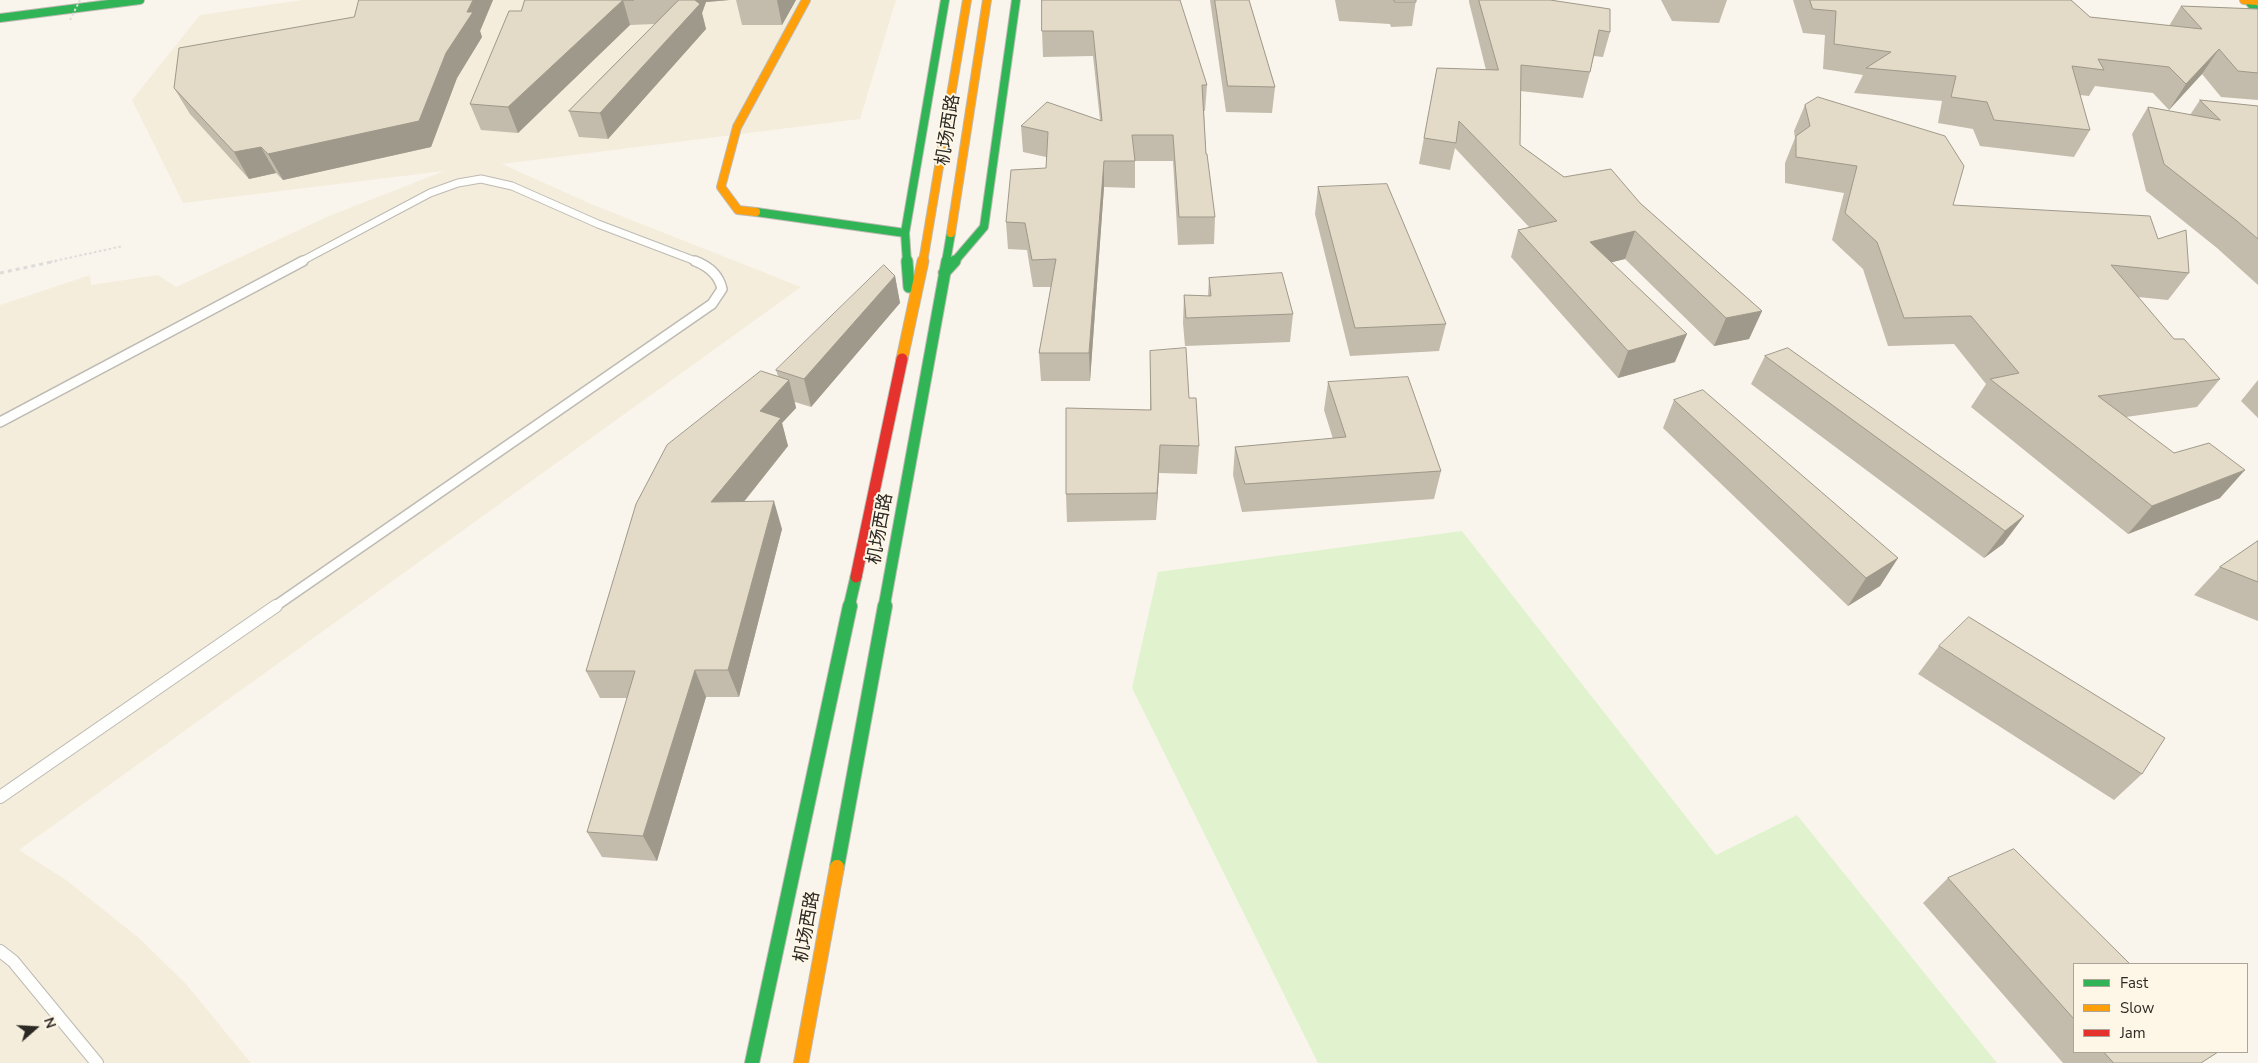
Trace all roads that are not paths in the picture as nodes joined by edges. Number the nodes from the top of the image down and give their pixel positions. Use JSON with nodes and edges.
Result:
{"nodes":[{"id":1,"x":64,"y":0,"type":"edge"},
{"id":2,"x":140,"y":0,"type":"edge"},
{"id":3,"x":806,"y":0,"type":"edge"},
{"id":4,"x":945,"y":0,"type":"edge"},
{"id":5,"x":967,"y":0,"type":"edge"},
{"id":6,"x":987,"y":0,"type":"edge"},
{"id":7,"x":1016,"y":0,"type":"edge"},
{"id":8,"x":2244,"y":0,"type":"edge"},
{"id":9,"x":2248,"y":0,"type":"edge"},
{"id":10,"x":2258,"y":1,"type":"edge"},
{"id":11,"x":0,"y":8,"type":"edge"},
{"id":12,"x":2258,"y":13,"type":"edge"},
{"id":13,"x":0,"y":18,"type":"edge"},
{"id":14,"x":905,"y":233,"type":"junction"},
{"id":15,"x":944,"y":273,"type":"junction"},
{"id":16,"x":911,"y":320,"type":"junction"},
{"id":17,"x":0,"y":422,"type":"edge"},
{"id":18,"x":0,"y":797,"type":"edge"},
{"id":19,"x":0,"y":951,"type":"edge"},
{"id":20,"x":97,"y":1063,"type":"edge"},
{"id":21,"x":752,"y":1063,"type":"edge"},
{"id":22,"x":800,"y":1063,"type":"edge"}],
"edges":[{"from":1,"to":11,"type":"main road"},
{"from":2,"to":13,"type":"main road"},
{"from":3,"to":14,"type":"main road"},
{"from":4,"to":14,"type":"main road"},
{"from":5,"to":16,"type":"main road"},
{"from":6,"to":15,"type":"main road","name":"机场西路"},
{"from":7,"to":15,"type":"main road"},
{"from":8,"to":9,"type":"main road"},
{"from":9,"to":10,"type":"main road"},
{"from":9,"to":12,"type":"main road"},
{"from":14,"to":16,"type":"main road"},
{"from":15,"to":22,"type":"main road","name":"机场西路"},
{"from":16,"to":21,"type":"main road"},
{"from":17,"to":18,"type":"lane"},
{"from":19,"to":20,"type":"lane"}]}
